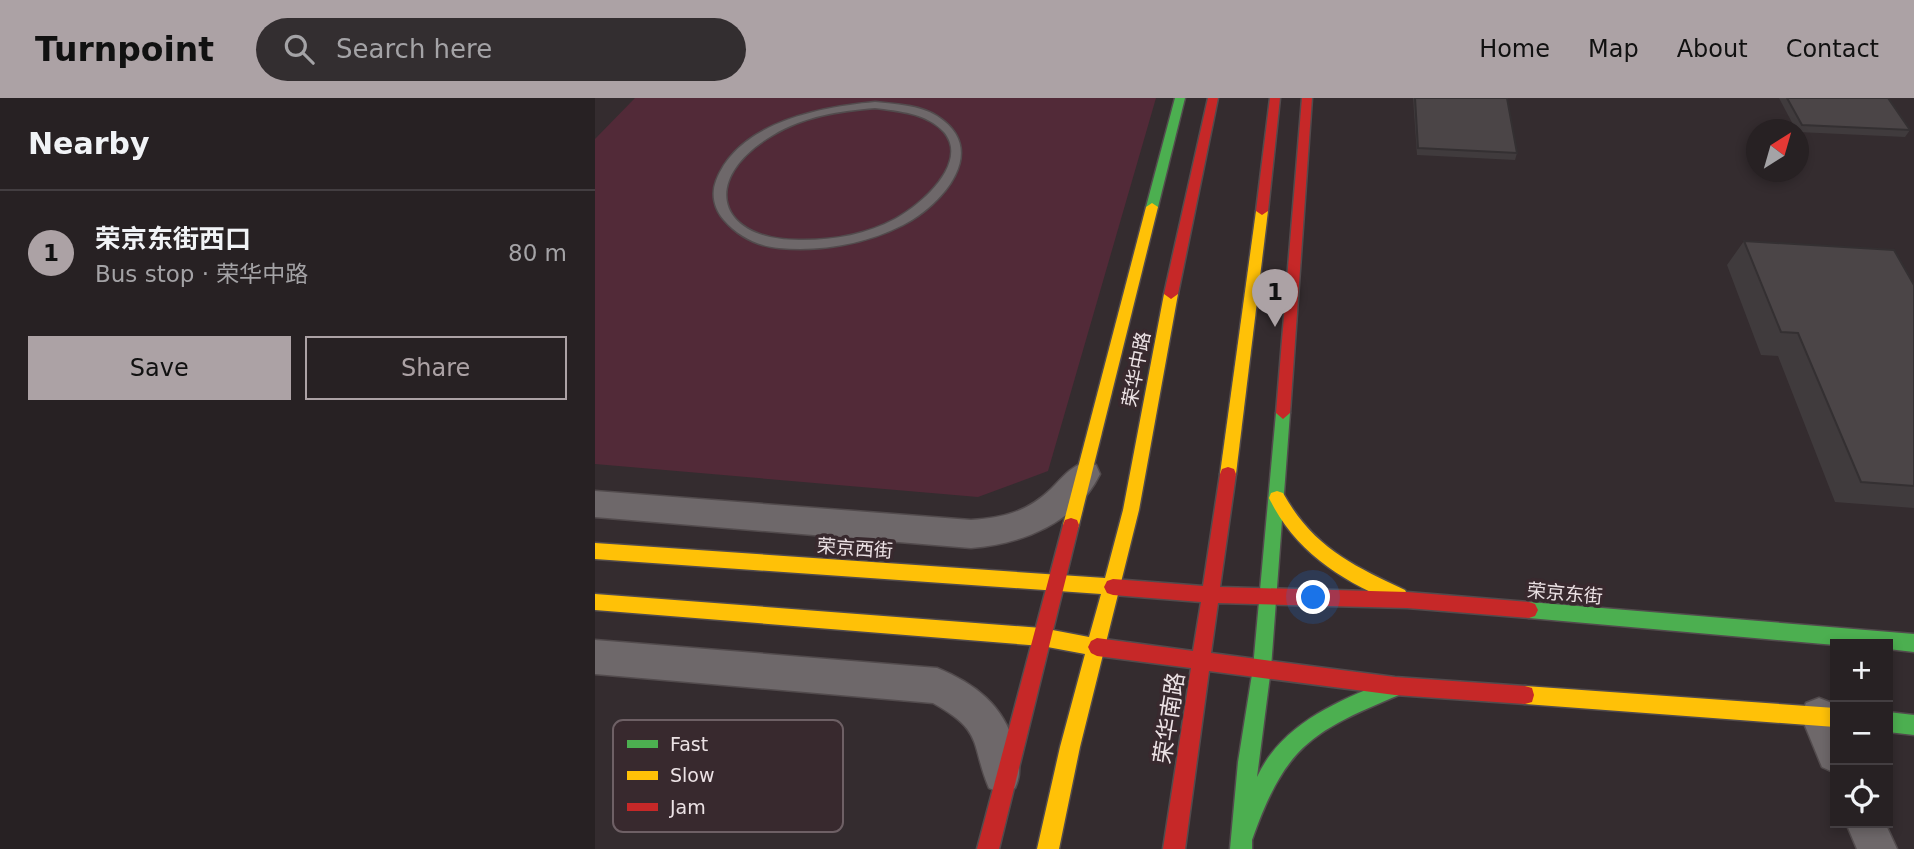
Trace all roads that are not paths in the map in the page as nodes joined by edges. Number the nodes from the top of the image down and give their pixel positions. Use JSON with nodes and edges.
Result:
{"nodes":[{"id":1,"x":1180,"y":98,"type":"edge"},
{"id":2,"x":1213,"y":98,"type":"edge"},
{"id":3,"x":1275,"y":98,"type":"edge"},
{"id":4,"x":1307,"y":98,"type":"edge"},
{"id":5,"x":878,"y":102,"type":"edge"},
{"id":6,"x":1186,"y":215,"type":"junction"},
{"id":7,"x":1137,"y":274,"type":"junction"},
{"id":8,"x":1085,"y":474,"type":"junction"},
{"id":9,"x":1277,"y":498,"type":"junction"},
{"id":10,"x":595,"y":504,"type":"edge"},
{"id":11,"x":595,"y":551,"type":"edge"},
{"id":12,"x":1055,"y":583,"type":"junction"},
{"id":13,"x":1113,"y":587,"type":"junction"},
{"id":14,"x":1212,"y":595,"type":"junction"},
{"id":15,"x":1268,"y":597,"type":"junction"},
{"id":16,"x":1407,"y":600,"type":"junction"},
{"id":17,"x":595,"y":602,"type":"edge"},
{"id":18,"x":1042,"y":637,"type":"junction"},
{"id":19,"x":1914,"y":643,"type":"edge"},
{"id":20,"x":1097,"y":647,"type":"junction"},
{"id":21,"x":595,"y":657,"type":"edge"},
{"id":22,"x":1201,"y":660,"type":"junction"},
{"id":23,"x":1262,"y":668,"type":"junction"},
{"id":24,"x":1395,"y":686,"type":"junction"},
{"id":25,"x":1827,"y":717,"type":"edge"},
{"id":26,"x":1893,"y":723,"type":"edge"},
{"id":27,"x":1914,"y":725,"type":"edge"},
{"id":28,"x":1004,"y":787,"type":"junction"},
{"id":29,"x":1867,"y":828,"type":"edge"},
{"id":30,"x":1241,"y":844,"type":"edge"},
{"id":31,"x":988,"y":849,"type":"edge"},
{"id":32,"x":1048,"y":849,"type":"edge"},
{"id":33,"x":1174,"y":849,"type":"edge"},
{"id":34,"x":1877,"y":849,"type":"edge"}],
"edges":[{"from":1,"to":7,"type":"main road"},
{"from":2,"to":6,"type":"main road","name":"荣华中路"},
{"from":3,"to":14,"type":"main road"},
{"from":4,"to":9,"type":"main road"},
{"from":5,"to":5,"type":"lane"},
{"from":6,"to":7,"type":"main road"},
{"from":6,"to":13,"type":"main road","name":"荣华中路"},
{"from":7,"to":8,"type":"main road"},
{"from":8,"to":10,"type":"street"},
{"from":8,"to":12,"type":"main road"},
{"from":9,"to":15,"type":"main road"},
{"from":9,"to":16,"type":"main road"},
{"from":11,"to":12,"type":"main road","name":"荣京西街"},
{"from":12,"to":13,"type":"main road","name":"荣京西街"},
{"from":12,"to":18,"type":"main road"},
{"from":13,"to":14,"type":"main road","name":"荣京西街"},
{"from":13,"to":20,"type":"main road","name":"荣华中路"},
{"from":14,"to":15,"type":"main road","name":"荣京东街"},
{"from":14,"to":22,"type":"main road","name":"荣华南路"},
{"from":15,"to":16,"type":"main road","name":"荣京东街"},
{"from":15,"to":23,"type":"main road"},
{"from":16,"to":19,"type":"main road","name":"荣京东街"},
{"from":17,"to":18,"type":"main road"},
{"from":18,"to":20,"type":"main road"},
{"from":18,"to":28,"type":"main road"},
{"from":20,"to":22,"type":"main road"},
{"from":20,"to":32,"type":"main road"},
{"from":21,"to":28,"type":"street"},
{"from":22,"to":23,"type":"main road"},
{"from":22,"to":33,"type":"main road","name":"荣华南路"},
{"from":23,"to":24,"type":"main road"},
{"from":23,"to":30,"type":"main road"},
{"from":24,"to":25,"type":"main road"},
{"from":24,"to":30,"type":"main road"},
{"from":26,"to":27,"type":"main road"},
{"from":28,"to":31,"type":"main road"},
{"from":29,"to":34,"type":"street"}]}
